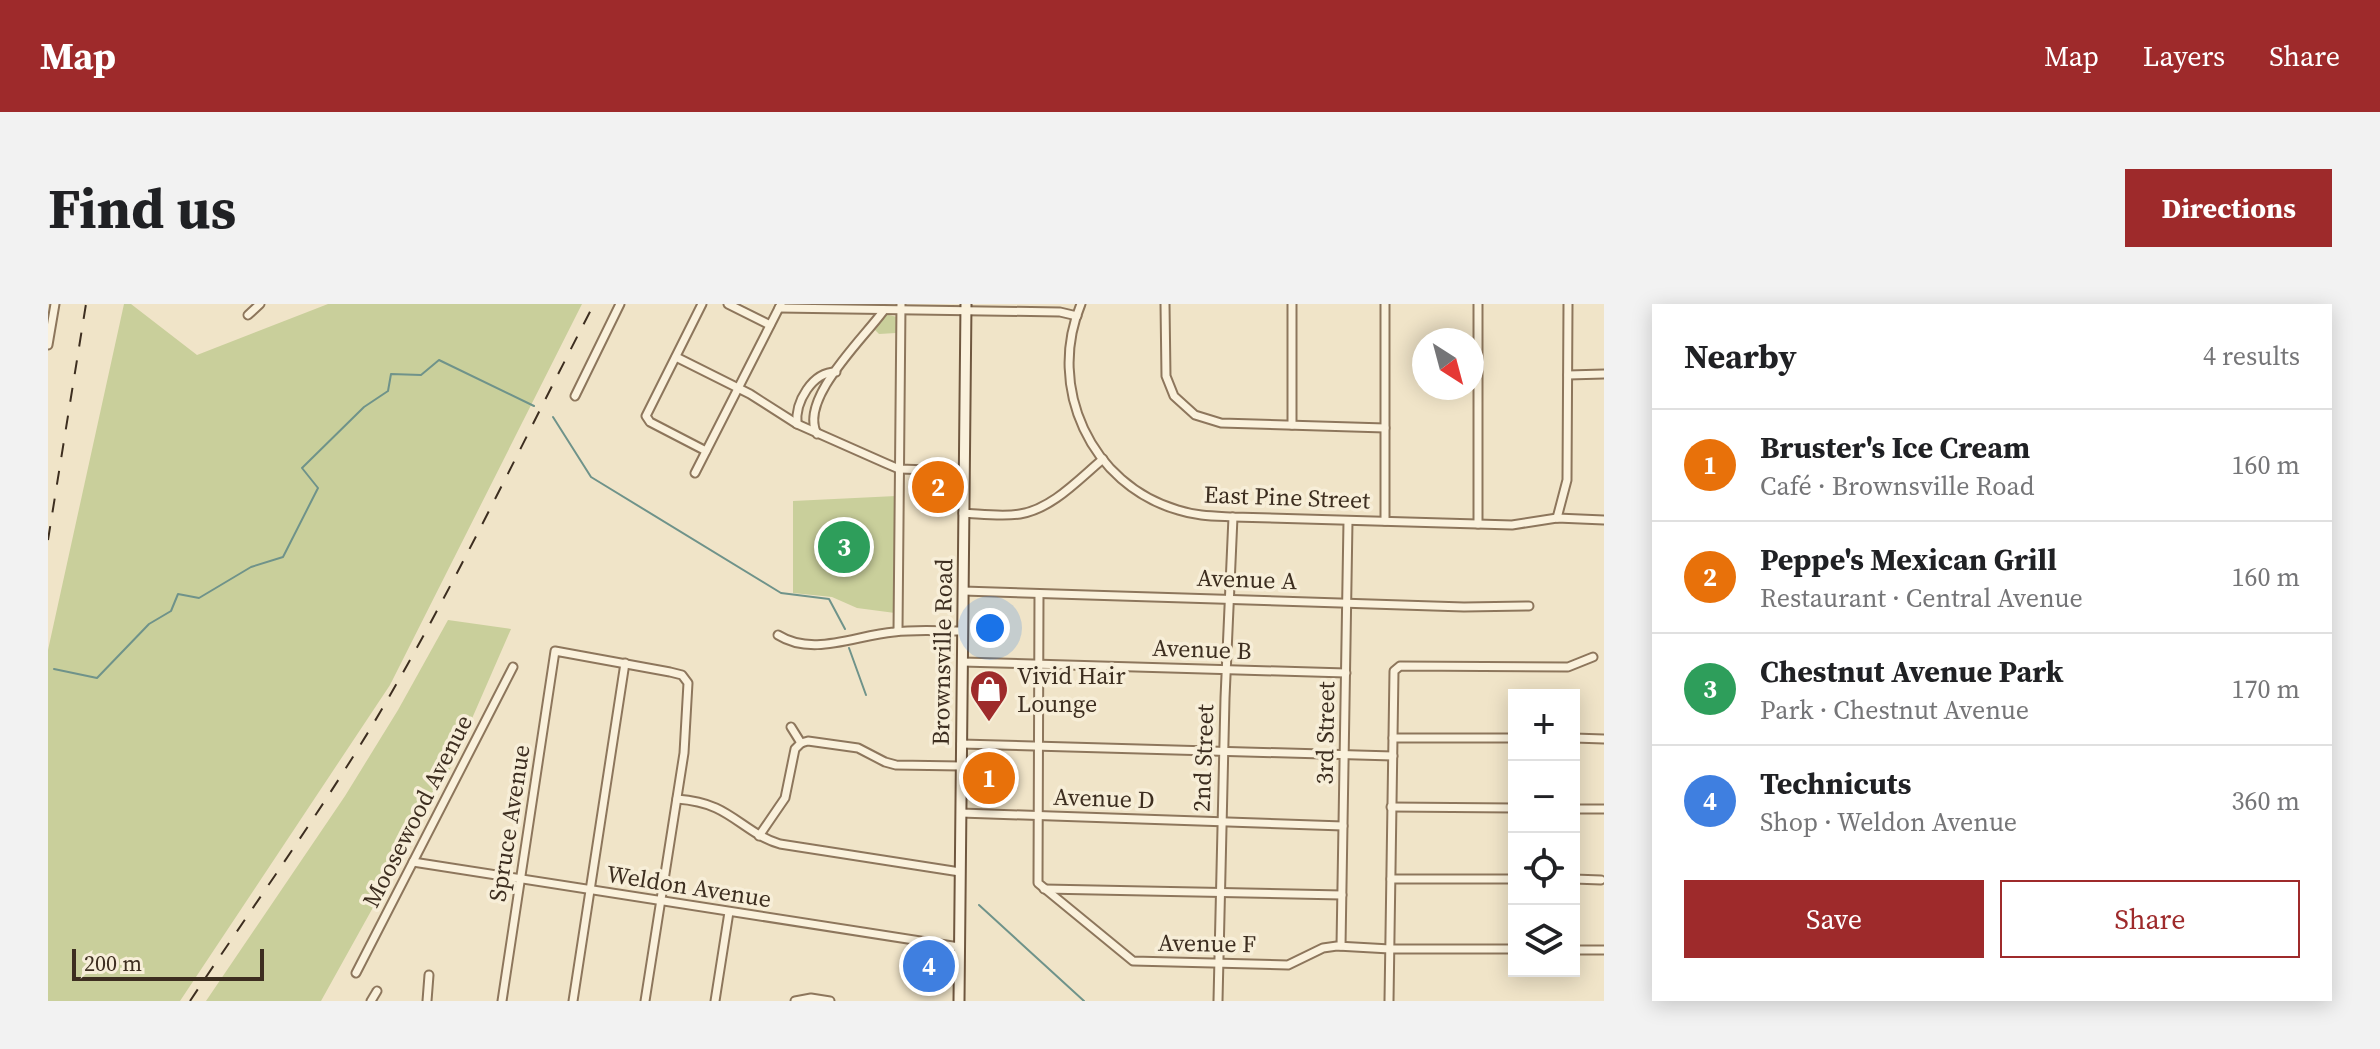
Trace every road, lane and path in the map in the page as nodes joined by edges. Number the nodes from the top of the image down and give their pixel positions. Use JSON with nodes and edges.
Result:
{"nodes":[{"id":1,"x":55,"y":304,"type":"edge"},
{"id":2,"x":260,"y":304,"type":"edge"},
{"id":3,"x":620,"y":304,"type":"edge"},
{"id":4,"x":702,"y":304,"type":"edge"},
{"id":5,"x":728,"y":304,"type":"edge"},
{"id":6,"x":1081,"y":304,"type":"edge"},
{"id":7,"x":1165,"y":304,"type":"edge"},
{"id":8,"x":1292,"y":304,"type":"edge"},
{"id":9,"x":1385,"y":304,"type":"edge"},
{"id":10,"x":1478,"y":304,"type":"edge"},
{"id":11,"x":1568,"y":304,"type":"edge"},
{"id":12,"x":780,"y":306,"type":"edge"},
{"id":13,"x":900,"y":307,"type":"edge"},
{"id":14,"x":966,"y":307,"type":"edge"},
{"id":15,"x":884,"y":310,"type":"junction"},
{"id":16,"x":248,"y":315,"type":"dead end"},
{"id":17,"x":1077,"y":316,"type":"junction"},
{"id":18,"x":770,"y":325,"type":"junction"},
{"id":19,"x":48,"y":345,"type":"edge"},
{"id":20,"x":676,"y":357,"type":"junction"},
{"id":21,"x":836,"y":372,"type":"junction"},
{"id":22,"x":1604,"y":374,"type":"edge"},
{"id":23,"x":1568,"y":375,"type":"junction"},
{"id":24,"x":738,"y":388,"type":"junction"},
{"id":25,"x":575,"y":396,"type":"dead end"},
{"id":26,"x":797,"y":424,"type":"junction"},
{"id":27,"x":1292,"y":425,"type":"junction"},
{"id":28,"x":1385,"y":428,"type":"junction"},
{"id":29,"x":817,"y":434,"type":"junction"},
{"id":30,"x":706,"y":451,"type":"junction"},
{"id":31,"x":1103,"y":459,"type":"junction"},
{"id":32,"x":899,"y":469,"type":"junction"},
{"id":33,"x":964,"y":471,"type":"junction"},
{"id":34,"x":695,"y":473,"type":"dead end"},
{"id":35,"x":963,"y":513,"type":"junction"},
{"id":36,"x":1233,"y":517,"type":"junction"},
{"id":37,"x":1557,"y":518,"type":"junction"},
{"id":38,"x":1604,"y":520,"type":"edge"},
{"id":39,"x":1348,"y":521,"type":"junction"},
{"id":40,"x":1385,"y":521,"type":"junction"},
{"id":41,"x":1478,"y":524,"type":"junction"},
{"id":42,"x":963,"y":591,"type":"junction"},
{"id":43,"x":1039,"y":594,"type":"junction"},
{"id":44,"x":1228,"y":599,"type":"junction"},
{"id":45,"x":1348,"y":602,"type":"junction"},
{"id":46,"x":1529,"y":606,"type":"dead end"},
{"id":47,"x":898,"y":631,"type":"junction"},
{"id":48,"x":962,"y":631,"type":"junction"},
{"id":49,"x":778,"y":635,"type":"dead end"},
{"id":50,"x":1593,"y":657,"type":"dead end"},
{"id":51,"x":962,"y":662,"type":"junction"},
{"id":52,"x":625,"y":663,"type":"junction"},
{"id":53,"x":1038,"y":664,"type":"junction"},
{"id":54,"x":513,"y":667,"type":"dead end"},
{"id":55,"x":1227,"y":669,"type":"junction"},
{"id":56,"x":1346,"y":673,"type":"junction"},
{"id":57,"x":791,"y":727,"type":"dead end"},
{"id":58,"x":1393,"y":738,"type":"junction"},
{"id":59,"x":1508,"y":738,"type":"edge"},
{"id":60,"x":1580,"y":738,"type":"edge"},
{"id":61,"x":1604,"y":739,"type":"edge"},
{"id":62,"x":801,"y":743,"type":"junction"},
{"id":63,"x":961,"y":744,"type":"junction"},
{"id":64,"x":1037,"y":745,"type":"junction"},
{"id":65,"x":1224,"y":751,"type":"junction"},
{"id":66,"x":1344,"y":754,"type":"junction"},
{"id":67,"x":1393,"y":756,"type":"junction"},
{"id":68,"x":961,"y":766,"type":"junction"},
{"id":69,"x":677,"y":799,"type":"junction"},
{"id":70,"x":1391,"y":807,"type":"junction"},
{"id":71,"x":1508,"y":808,"type":"edge"},
{"id":72,"x":1580,"y":809,"type":"edge"},
{"id":73,"x":1604,"y":809,"type":"edge"},
{"id":74,"x":961,"y":813,"type":"junction"},
{"id":75,"x":1039,"y":816,"type":"junction"},
{"id":76,"x":1221,"y":822,"type":"junction"},
{"id":77,"x":1343,"y":826,"type":"junction"},
{"id":78,"x":759,"y":836,"type":"junction"},
{"id":79,"x":413,"y":862,"type":"junction"},
{"id":80,"x":960,"y":872,"type":"junction"},
{"id":81,"x":520,"y":879,"type":"junction"},
{"id":82,"x":1391,"y":879,"type":"junction"},
{"id":83,"x":1508,"y":879,"type":"edge"},
{"id":84,"x":1580,"y":879,"type":"edge"},
{"id":85,"x":1601,"y":880,"type":"dead end"},
{"id":86,"x":1044,"y":889,"type":"junction"},
{"id":87,"x":590,"y":890,"type":"junction"},
{"id":88,"x":1220,"y":893,"type":"junction"},
{"id":89,"x":1342,"y":895,"type":"junction"},
{"id":90,"x":661,"y":902,"type":"junction"},
{"id":91,"x":729,"y":912,"type":"junction"},
{"id":92,"x":1341,"y":946,"type":"junction"},
{"id":93,"x":959,"y":947,"type":"junction"},
{"id":94,"x":1390,"y":949,"type":"junction"},
{"id":95,"x":1508,"y":949,"type":"edge"},
{"id":96,"x":1580,"y":950,"type":"edge"},
{"id":97,"x":1604,"y":950,"type":"edge"},
{"id":98,"x":1218,"y":963,"type":"junction"},
{"id":99,"x":356,"y":973,"type":"dead end"},
{"id":100,"x":429,"y":975,"type":"dead end"},
{"id":101,"x":377,"y":991,"type":"dead end"},
{"id":102,"x":371,"y":1001,"type":"edge"},
{"id":103,"x":427,"y":1001,"type":"edge"},
{"id":104,"x":502,"y":1001,"type":"edge"},
{"id":105,"x":573,"y":1001,"type":"edge"},
{"id":106,"x":645,"y":1001,"type":"edge"},
{"id":107,"x":715,"y":1001,"type":"edge"},
{"id":108,"x":795,"y":1001,"type":"edge"},
{"id":109,"x":830,"y":1001,"type":"edge"},
{"id":110,"x":959,"y":1001,"type":"edge"},
{"id":111,"x":1218,"y":1001,"type":"edge"},
{"id":112,"x":1389,"y":1001,"type":"edge"}],
"edges":[{"from":1,"to":19,"type":"street"},
{"from":2,"to":16,"type":"street"},
{"from":3,"to":25,"type":"street"},
{"from":4,"to":20,"type":"street"},
{"from":5,"to":18,"type":"street"},
{"from":6,"to":17,"type":"street","name":"East Pine Street"},
{"from":7,"to":27,"type":"street"},
{"from":8,"to":27,"type":"street"},
{"from":9,"to":28,"type":"street"},
{"from":10,"to":41,"type":"street"},
{"from":11,"to":23,"type":"street"},
{"from":12,"to":15,"type":"street"},
{"from":12,"to":18,"type":"street"},
{"from":13,"to":14,"type":"street"},
{"from":13,"to":15,"type":"street"},
{"from":13,"to":32,"type":"street"},
{"from":14,"to":17,"type":"street"},
{"from":14,"to":33,"type":"street","name":"Brownsville Road"},
{"from":15,"to":21,"type":"street"},
{"from":17,"to":31,"type":"street","name":"East Pine Street"},
{"from":18,"to":24,"type":"street"},
{"from":20,"to":24,"type":"street"},
{"from":20,"to":30,"type":"street"},
{"from":21,"to":26,"type":"street"},
{"from":21,"to":29,"type":"street"},
{"from":22,"to":23,"type":"street"},
{"from":23,"to":37,"type":"street"},
{"from":24,"to":26,"type":"street"},
{"from":24,"to":30,"type":"street"},
{"from":26,"to":29,"type":"street"},
{"from":27,"to":28,"type":"street"},
{"from":28,"to":40,"type":"street"},
{"from":29,"to":32,"type":"street"},
{"from":30,"to":34,"type":"street"},
{"from":31,"to":35,"type":"street"},
{"from":31,"to":36,"type":"street","name":"East Pine Street"},
{"from":32,"to":33,"type":"street"},
{"from":32,"to":47,"type":"street"},
{"from":33,"to":35,"type":"street","name":"Brownsville Road"},
{"from":35,"to":42,"type":"street","name":"Brownsville Road"},
{"from":36,"to":39,"type":"street","name":"East Pine Street"},
{"from":36,"to":44,"type":"street","name":"2nd Street"},
{"from":37,"to":38,"type":"street","name":"East Pine Street"},
{"from":37,"to":41,"type":"street","name":"East Pine Street"},
{"from":39,"to":40,"type":"street","name":"East Pine Street"},
{"from":39,"to":45,"type":"street","name":"3rd Street"},
{"from":40,"to":41,"type":"street","name":"East Pine Street"},
{"from":42,"to":43,"type":"street","name":"Avenue A"},
{"from":42,"to":48,"type":"street","name":"Brownsville Road"},
{"from":43,"to":44,"type":"street","name":"Avenue A"},
{"from":43,"to":53,"type":"street"},
{"from":44,"to":45,"type":"street","name":"Avenue A"},
{"from":44,"to":55,"type":"street","name":"2nd Street"},
{"from":45,"to":46,"type":"street","name":"Avenue A"},
{"from":45,"to":56,"type":"street","name":"3rd Street"},
{"from":47,"to":48,"type":"street"},
{"from":47,"to":49,"type":"street"},
{"from":48,"to":51,"type":"street","name":"Brownsville Road"},
{"from":50,"to":58,"type":"street"},
{"from":51,"to":53,"type":"street","name":"Avenue B"},
{"from":51,"to":63,"type":"street","name":"Brownsville Road"},
{"from":52,"to":69,"type":"street"},
{"from":52,"to":81,"type":"street","name":"Spruce Avenue"},
{"from":52,"to":87,"type":"street"},
{"from":53,"to":55,"type":"street","name":"Avenue B"},
{"from":53,"to":64,"type":"street"},
{"from":54,"to":79,"type":"street","name":"Moosewood Avenue"},
{"from":55,"to":56,"type":"street","name":"Avenue B"},
{"from":55,"to":65,"type":"street","name":"2nd Street"},
{"from":56,"to":66,"type":"street","name":"3rd Street"},
{"from":57,"to":62,"type":"street"},
{"from":58,"to":59,"type":"street"},
{"from":58,"to":67,"type":"street"},
{"from":60,"to":61,"type":"street"},
{"from":62,"to":68,"type":"street"},
{"from":62,"to":78,"type":"street"},
{"from":63,"to":64,"type":"street"},
{"from":63,"to":68,"type":"street","name":"Brownsville Road"},
{"from":64,"to":65,"type":"street"},
{"from":64,"to":75,"type":"street"},
{"from":65,"to":66,"type":"street"},
{"from":65,"to":76,"type":"street","name":"2nd Street"},
{"from":66,"to":67,"type":"street"},
{"from":66,"to":77,"type":"street","name":"3rd Street"},
{"from":67,"to":70,"type":"street"},
{"from":68,"to":74,"type":"street","name":"Brownsville Road"},
{"from":69,"to":78,"type":"street"},
{"from":69,"to":90,"type":"street"},
{"from":70,"to":71,"type":"street"},
{"from":70,"to":82,"type":"street"},
{"from":72,"to":73,"type":"street"},
{"from":74,"to":75,"type":"street","name":"Avenue D"},
{"from":74,"to":80,"type":"street","name":"Brownsville Road"},
{"from":75,"to":76,"type":"street","name":"Avenue D"},
{"from":75,"to":86,"type":"street"},
{"from":76,"to":77,"type":"street","name":"Avenue D"},
{"from":76,"to":88,"type":"street","name":"2nd Street"},
{"from":77,"to":89,"type":"street","name":"3rd Street"},
{"from":78,"to":80,"type":"street"},
{"from":79,"to":81,"type":"street","name":"Weldon Avenue"},
{"from":79,"to":99,"type":"street","name":"Moosewood Avenue"},
{"from":80,"to":93,"type":"street","name":"Brownsville Road"},
{"from":81,"to":87,"type":"street","name":"Weldon Avenue"},
{"from":81,"to":104,"type":"street","name":"Spruce Avenue"},
{"from":82,"to":83,"type":"street"},
{"from":82,"to":94,"type":"street"},
{"from":84,"to":85,"type":"street"},
{"from":86,"to":88,"type":"street"},
{"from":86,"to":98,"type":"street","name":"Avenue F"},
{"from":87,"to":90,"type":"street","name":"Weldon Avenue"},
{"from":87,"to":105,"type":"street"},
{"from":88,"to":89,"type":"street"},
{"from":88,"to":98,"type":"street","name":"2nd Street"},
{"from":89,"to":92,"type":"street","name":"3rd Street"},
{"from":90,"to":91,"type":"street","name":"Weldon Avenue"},
{"from":90,"to":106,"type":"street"},
{"from":91,"to":93,"type":"street","name":"Weldon Avenue"},
{"from":91,"to":107,"type":"street"},
{"from":92,"to":94,"type":"street","name":"Avenue F"},
{"from":92,"to":98,"type":"street","name":"Avenue F"},
{"from":93,"to":110,"type":"street","name":"Brownsville Road"},
{"from":94,"to":95,"type":"street","name":"Avenue F"},
{"from":94,"to":112,"type":"street"},
{"from":96,"to":97,"type":"street"},
{"from":98,"to":111,"type":"street","name":"2nd Street"},
{"from":100,"to":103,"type":"street"},
{"from":101,"to":102,"type":"street"},
{"from":108,"to":109,"type":"street"}]}
